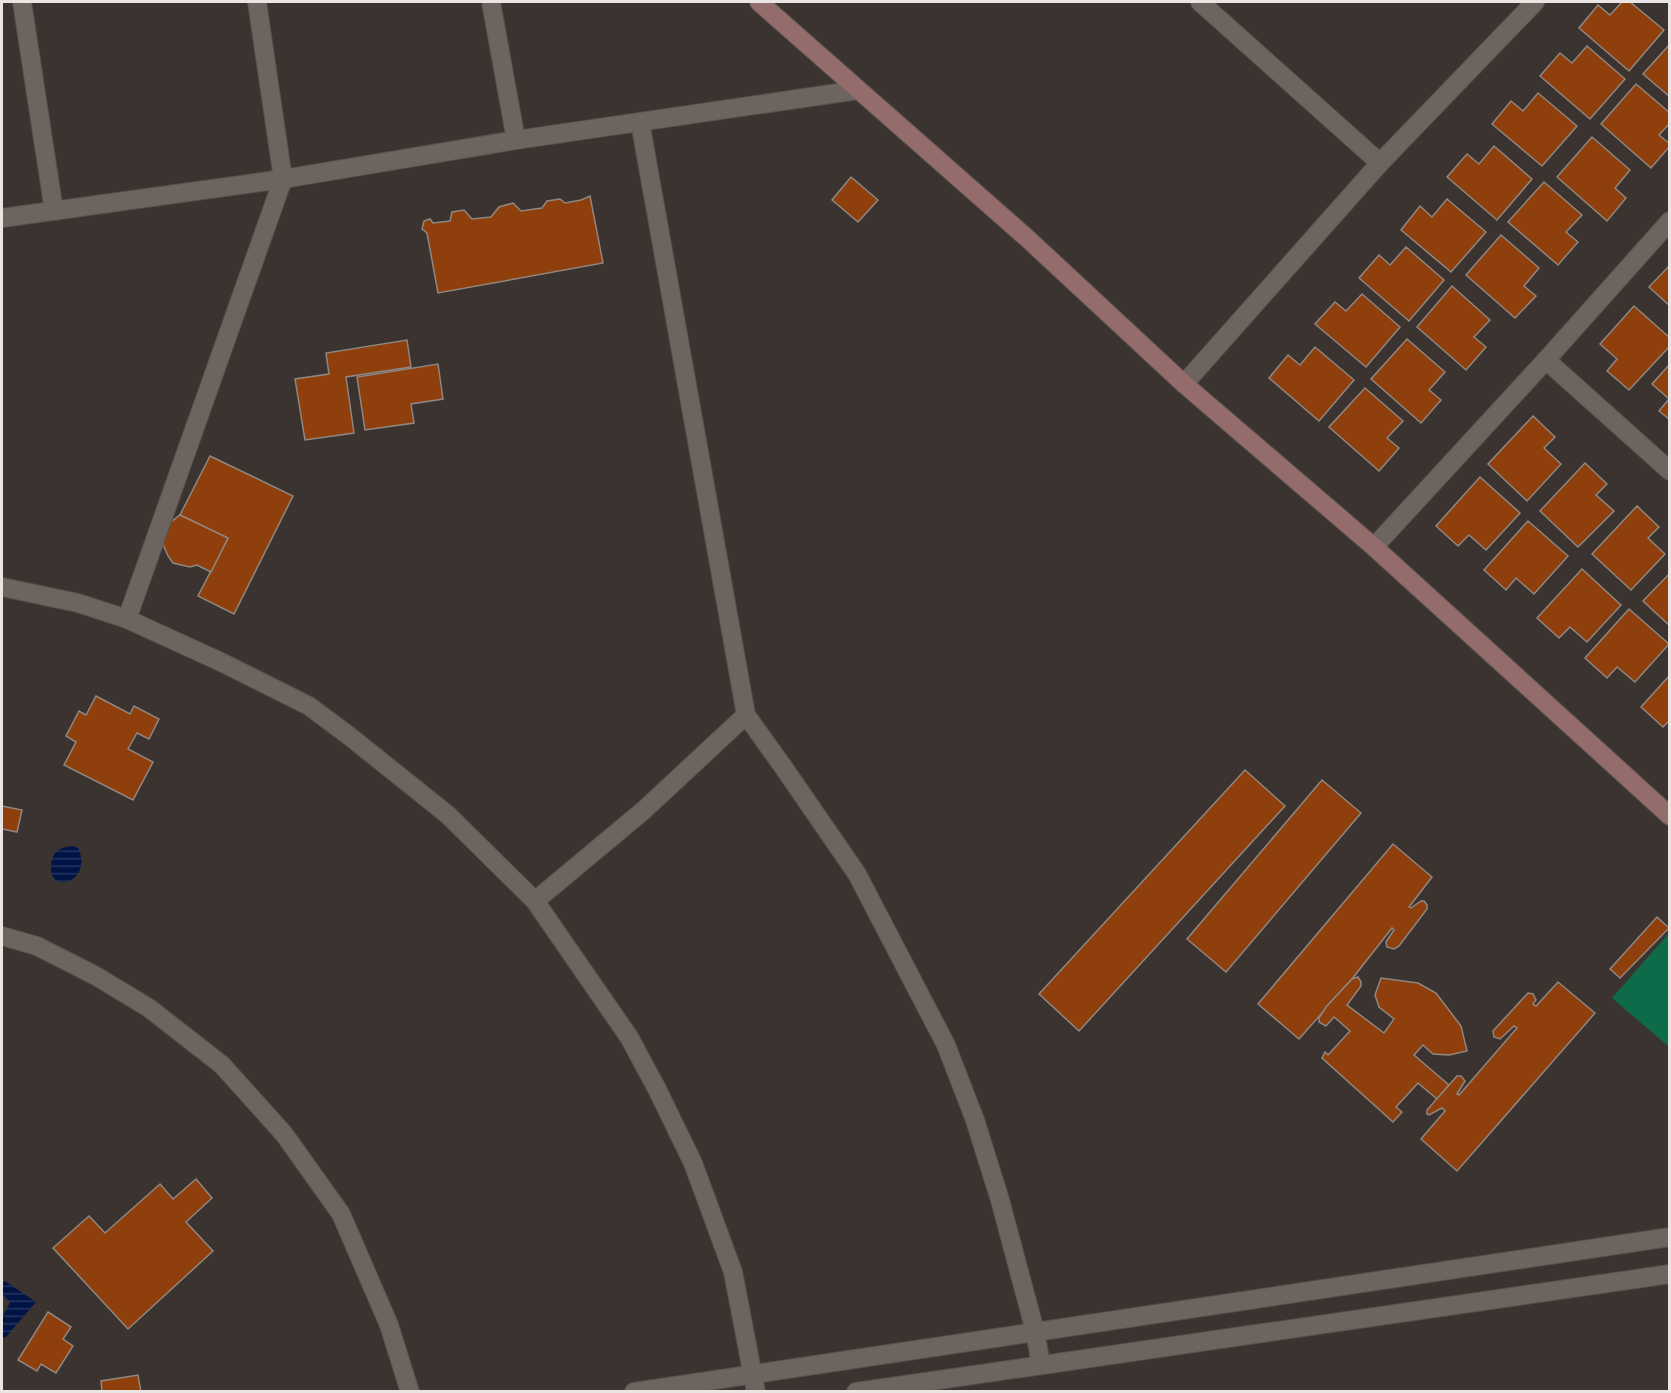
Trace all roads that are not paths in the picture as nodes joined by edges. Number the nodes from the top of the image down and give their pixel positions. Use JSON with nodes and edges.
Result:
{"nodes":[{"id":1,"x":22,"y":2,"type":"edge"},
{"id":2,"x":257,"y":2,"type":"edge"},
{"id":3,"x":491,"y":2,"type":"edge"},
{"id":4,"x":759,"y":2,"type":"edge"},
{"id":5,"x":1200,"y":2,"type":"edge"},
{"id":6,"x":1535,"y":2,"type":"edge"},
{"id":7,"x":858,"y":90,"type":"junction"},
{"id":8,"x":640,"y":122,"type":"junction"},
{"id":9,"x":516,"y":140,"type":"junction"},
{"id":10,"x":1380,"y":163,"type":"junction"},
{"id":11,"x":283,"y":179,"type":"junction"},
{"id":12,"x":54,"y":211,"type":"junction"},
{"id":13,"x":2,"y":218,"type":"edge"},
{"id":14,"x":1670,"y":220,"type":"edge"},
{"id":15,"x":1546,"y":360,"type":"junction"},
{"id":16,"x":1184,"y":384,"type":"junction"},
{"id":17,"x":1670,"y":471,"type":"edge"},
{"id":18,"x":1374,"y":547,"type":"junction"},
{"id":19,"x":2,"y":587,"type":"edge"},
{"id":20,"x":127,"y":619,"type":"junction"},
{"id":21,"x":746,"y":715,"type":"junction"},
{"id":22,"x":1670,"y":816,"type":"edge"},
{"id":23,"x":535,"y":901,"type":"junction"},
{"id":24,"x":2,"y":936,"type":"edge"},
{"id":25,"x":1670,"y":1237,"type":"edge"},
{"id":26,"x":1670,"y":1274,"type":"edge"},
{"id":27,"x":1035,"y":1331,"type":"junction"},
{"id":28,"x":1041,"y":1365,"type":"junction"},
{"id":29,"x":755,"y":1383,"type":"edge"},
{"id":30,"x":410,"y":1392,"type":"edge"},
{"id":31,"x":634,"y":1392,"type":"edge"},
{"id":32,"x":856,"y":1392,"type":"edge"}],
"edges":[{"from":1,"to":12,"type":"street"},
{"from":2,"to":11,"type":"street"},
{"from":3,"to":9,"type":"street"},
{"from":4,"to":7,"type":"main road"},
{"from":5,"to":10,"type":"street"},
{"from":6,"to":10,"type":"street"},
{"from":7,"to":8,"type":"street"},
{"from":7,"to":16,"type":"main road"},
{"from":8,"to":9,"type":"street"},
{"from":8,"to":21,"type":"street"},
{"from":9,"to":11,"type":"street"},
{"from":10,"to":16,"type":"street"},
{"from":11,"to":12,"type":"street"},
{"from":11,"to":20,"type":"street"},
{"from":12,"to":13,"type":"street"},
{"from":14,"to":15,"type":"street"},
{"from":15,"to":17,"type":"street"},
{"from":15,"to":18,"type":"street"},
{"from":16,"to":18,"type":"main road"},
{"from":18,"to":22,"type":"main road"},
{"from":19,"to":20,"type":"street"},
{"from":20,"to":23,"type":"street"},
{"from":21,"to":23,"type":"street"},
{"from":21,"to":27,"type":"street"},
{"from":23,"to":29,"type":"street"},
{"from":24,"to":30,"type":"street"},
{"from":25,"to":27,"type":"street"},
{"from":26,"to":28,"type":"street"},
{"from":27,"to":28,"type":"street"},
{"from":27,"to":29,"type":"street"},
{"from":28,"to":32,"type":"street"},
{"from":29,"to":31,"type":"street"}]}
